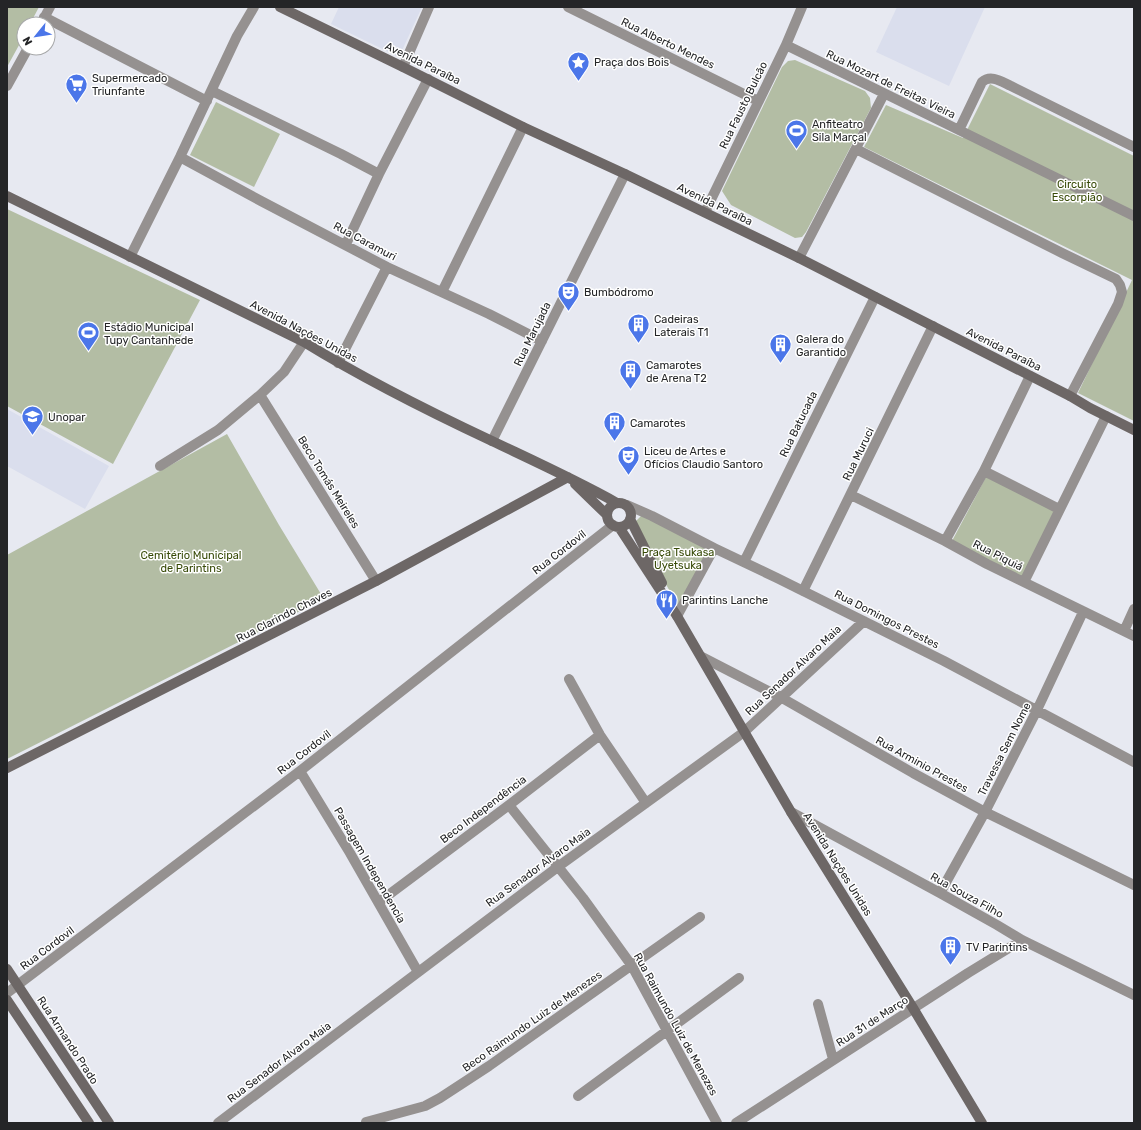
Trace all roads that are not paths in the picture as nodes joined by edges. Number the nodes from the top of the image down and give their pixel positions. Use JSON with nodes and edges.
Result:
{"nodes":[{"id":1,"x":50,"y":7,"type":"edge"},
{"id":2,"x":254,"y":7,"type":"edge"},
{"id":3,"x":280,"y":7,"type":"edge"},
{"id":4,"x":429,"y":7,"type":"edge"},
{"id":5,"x":568,"y":7,"type":"edge"},
{"id":6,"x":802,"y":7,"type":"edge"},
{"id":7,"x":44,"y":16,"type":"edge"},
{"id":8,"x":56,"y":27,"type":"edge"},
{"id":9,"x":786,"y":45,"type":"junction"},
{"id":10,"x":24,"y":56,"type":"edge"},
{"id":11,"x":403,"y":67,"type":"junction"},
{"id":12,"x":428,"y":79,"type":"junction"},
{"id":13,"x":7,"y":86,"type":"edge"},
{"id":14,"x":212,"y":91,"type":"junction"},
{"id":15,"x":884,"y":94,"type":"junction"},
{"id":16,"x":207,"y":101,"type":"junction"},
{"id":17,"x":758,"y":101,"type":"junction"},
{"id":18,"x":523,"y":127,"type":"junction"},
{"id":19,"x":958,"y":130,"type":"junction"},
{"id":20,"x":1134,"y":147,"type":"edge"},
{"id":21,"x":856,"y":150,"type":"junction"},
{"id":22,"x":180,"y":157,"type":"junction"},
{"id":23,"x":379,"y":174,"type":"junction"},
{"id":24,"x":625,"y":174,"type":"junction"},
{"id":25,"x":7,"y":196,"type":"edge"},
{"id":26,"x":705,"y":212,"type":"junction"},
{"id":27,"x":1134,"y":216,"type":"edge"},
{"id":28,"x":346,"y":244,"type":"junction"},
{"id":29,"x":130,"y":257,"type":"junction"},
{"id":30,"x":799,"y":258,"type":"junction"},
{"id":31,"x":387,"y":267,"type":"junction"},
{"id":32,"x":442,"y":292,"type":"junction"},
{"id":33,"x":875,"y":297,"type":"junction"},
{"id":34,"x":933,"y":326,"type":"junction"},
{"id":35,"x":542,"y":341,"type":"junction"},
{"id":36,"x":304,"y":342,"type":"junction"},
{"id":37,"x":338,"y":363,"type":"junction"},
{"id":38,"x":1030,"y":376,"type":"junction"},
{"id":39,"x":260,"y":395,"type":"junction"},
{"id":40,"x":1070,"y":396,"type":"junction"},
{"id":41,"x":1106,"y":416,"type":"junction"},
{"id":42,"x":1134,"y":430,"type":"edge"},
{"id":43,"x":492,"y":441,"type":"junction"},
{"id":44,"x":160,"y":466,"type":"dead end"},
{"id":45,"x":984,"y":471,"type":"junction"},
{"id":46,"x":568,"y":477,"type":"junction"},
{"id":47,"x":851,"y":495,"type":"junction"},
{"id":48,"x":622,"y":504,"type":"junction"},
{"id":49,"x":1059,"y":509,"type":"junction"},
{"id":50,"x":607,"y":515,"type":"junction"},
{"id":51,"x":630,"y":519,"type":"junction"},
{"id":52,"x":616,"y":526,"type":"junction"},
{"id":53,"x":945,"y":541,"type":"junction"},
{"id":54,"x":714,"y":548,"type":"junction"},
{"id":55,"x":744,"y":562,"type":"junction"},
{"id":56,"x":376,"y":581,"type":"junction"},
{"id":57,"x":1024,"y":582,"type":"junction"},
{"id":58,"x":803,"y":591,"type":"junction"},
{"id":59,"x":1134,"y":609,"type":"edge"},
{"id":60,"x":1083,"y":612,"type":"junction"},
{"id":61,"x":677,"y":616,"type":"junction"},
{"id":62,"x":864,"y":621,"type":"junction"},
{"id":63,"x":1124,"y":631,"type":"junction"},
{"id":64,"x":1134,"y":636,"type":"edge"},
{"id":65,"x":702,"y":657,"type":"junction"},
{"id":66,"x":569,"y":679,"type":"dead end"},
{"id":67,"x":782,"y":698,"type":"junction"},
{"id":68,"x":1037,"y":710,"type":"junction"},
{"id":69,"x":744,"y":732,"type":"junction"},
{"id":70,"x":600,"y":735,"type":"junction"},
{"id":71,"x":1134,"y":762,"type":"edge"},
{"id":72,"x":7,"y":768,"type":"edge"},
{"id":73,"x":300,"y":771,"type":"junction"},
{"id":74,"x":646,"y":803,"type":"junction"},
{"id":75,"x":509,"y":805,"type":"junction"},
{"id":76,"x":790,"y":812,"type":"junction"},
{"id":77,"x":985,"y":812,"type":"junction"},
{"id":78,"x":559,"y":866,"type":"junction"},
{"id":79,"x":1134,"y":885,"type":"edge"},
{"id":80,"x":940,"y":893,"type":"junction"},
{"id":81,"x":378,"y":902,"type":"junction"},
{"id":82,"x":700,"y":917,"type":"dead end"},
{"id":83,"x":1022,"y":940,"type":"junction"},
{"id":84,"x":632,"y":966,"type":"junction"},
{"id":85,"x":7,"y":969,"type":"edge"},
{"id":86,"x":418,"y":972,"type":"junction"},
{"id":87,"x":739,"y":978,"type":"dead end"},
{"id":88,"x":18,"y":986,"type":"junction"},
{"id":89,"x":7,"y":993,"type":"edge"},
{"id":90,"x":1134,"y":995,"type":"edge"},
{"id":91,"x":7,"y":1000,"type":"edge"},
{"id":92,"x":818,"y":1004,"type":"dead end"},
{"id":93,"x":913,"y":1008,"type":"junction"},
{"id":94,"x":668,"y":1030,"type":"junction"},
{"id":95,"x":833,"y":1060,"type":"junction"},
{"id":96,"x":578,"y":1096,"type":"dead end"},
{"id":97,"x":366,"y":1122,"type":"dead end"},
{"id":98,"x":89,"y":1123,"type":"edge"},
{"id":99,"x":109,"y":1123,"type":"edge"},
{"id":100,"x":218,"y":1123,"type":"edge"},
{"id":101,"x":717,"y":1123,"type":"edge"},
{"id":102,"x":736,"y":1123,"type":"edge"},
{"id":103,"x":982,"y":1123,"type":"edge"}],
"edges":[{"from":1,"to":7,"type":"street"},
{"from":2,"to":14,"type":"street"},
{"from":3,"to":11,"type":"street","name":"Avenida Paraíba"},
{"from":4,"to":11,"type":"street"},
{"from":5,"to":17,"type":"street","name":"Rua Alberto Mendes"},
{"from":6,"to":9,"type":"street","name":"Rua Fausto Bulcão"},
{"from":8,"to":16,"type":"street"},
{"from":9,"to":15,"type":"street","name":"Rua Mozart de Freitas Vieira"},
{"from":9,"to":17,"type":"street","name":"Rua Fausto Bulcão"},
{"from":10,"to":13,"type":"street"},
{"from":11,"to":12,"type":"street","name":"Avenida Paraíba"},
{"from":12,"to":18,"type":"street","name":"Avenida Paraíba"},
{"from":12,"to":23,"type":"street"},
{"from":14,"to":16,"type":"street"},
{"from":14,"to":23,"type":"street"},
{"from":15,"to":19,"type":"street","name":"Rua Mozart de Freitas Vieira"},
{"from":15,"to":21,"type":"street"},
{"from":16,"to":22,"type":"street"},
{"from":17,"to":26,"type":"street","name":"Rua Fausto Bulcão"},
{"from":18,"to":24,"type":"street","name":"Avenida Paraíba"},
{"from":18,"to":32,"type":"street"},
{"from":19,"to":20,"type":"street","name":"Rua Mozart de Freitas Vieira"},
{"from":19,"to":27,"type":"street"},
{"from":21,"to":30,"type":"street"},
{"from":21,"to":40,"type":"street"},
{"from":22,"to":28,"type":"street","name":"Rua Caramuri"},
{"from":22,"to":29,"type":"street"},
{"from":23,"to":28,"type":"street"},
{"from":24,"to":26,"type":"street","name":"Avenida Paraíba"},
{"from":24,"to":35,"type":"street","name":"Rua Marujada"},
{"from":25,"to":29,"type":"street","name":"Avenida Nações Unidas"},
{"from":26,"to":30,"type":"street","name":"Avenida Paraíba"},
{"from":28,"to":31,"type":"street","name":"Rua Caramuri"},
{"from":29,"to":36,"type":"street","name":"Avenida Nações Unidas"},
{"from":30,"to":33,"type":"street","name":"Avenida Paraíba"},
{"from":31,"to":32,"type":"street","name":"Rua Caramuri"},
{"from":31,"to":37,"type":"street"},
{"from":32,"to":35,"type":"street","name":"Rua Caramuri"},
{"from":33,"to":34,"type":"street","name":"Avenida Paraíba"},
{"from":33,"to":55,"type":"street","name":"Rua Batucada"},
{"from":34,"to":38,"type":"street","name":"Avenida Paraíba"},
{"from":34,"to":47,"type":"street","name":"Rua Muruci"},
{"from":35,"to":43,"type":"street","name":"Rua Marujada"},
{"from":36,"to":37,"type":"street","name":"Avenida Nações Unidas"},
{"from":36,"to":39,"type":"street"},
{"from":37,"to":43,"type":"street","name":"Avenida Nações Unidas"},
{"from":38,"to":40,"type":"street","name":"Avenida Paraíba"},
{"from":38,"to":45,"type":"street"},
{"from":39,"to":44,"type":"street"},
{"from":39,"to":56,"type":"street","name":"Beco Tomás Meireles"},
{"from":40,"to":41,"type":"street","name":"Avenida Paraíba"},
{"from":41,"to":42,"type":"street","name":"Avenida Paraíba"},
{"from":41,"to":49,"type":"street"},
{"from":43,"to":46,"type":"street","name":"Avenida Nações Unidas"},
{"from":45,"to":49,"type":"street"},
{"from":45,"to":53,"type":"street"},
{"from":46,"to":48,"type":"street","name":"Avenida Nações Unidas"},
{"from":46,"to":50,"type":"street","name":"Avenida Nações Unidas"},
{"from":46,"to":56,"type":"street","name":"Rua Clarindo Chaves"},
{"from":47,"to":53,"type":"street","name":"Rua Piquiá"},
{"from":47,"to":58,"type":"street","name":"Rua Muruci"},
{"from":48,"to":50,"type":"street"},
{"from":48,"to":51,"type":"street","name":"Avenida Nações Unidas"},
{"from":48,"to":54,"type":"street","name":"Rua Domingos Prestes"},
{"from":49,"to":57,"type":"street"},
{"from":50,"to":52,"type":"street","name":"Avenida Nações Unidas"},
{"from":51,"to":52,"type":"street"},
{"from":51,"to":61,"type":"street","name":"Avenida Nações Unidas"},
{"from":52,"to":61,"type":"street","name":"Avenida Nações Unidas"},
{"from":52,"to":73,"type":"street","name":"Rua Cordovil"},
{"from":53,"to":57,"type":"street","name":"Rua Piquiá"},
{"from":54,"to":55,"type":"street","name":"Rua Domingos Prestes"},
{"from":54,"to":61,"type":"street"},
{"from":55,"to":58,"type":"street","name":"Rua Domingos Prestes"},
{"from":56,"to":72,"type":"street","name":"Rua Clarindo Chaves"},
{"from":57,"to":60,"type":"street","name":"Rua Piquiá"},
{"from":58,"to":62,"type":"street","name":"Rua Domingos Prestes"},
{"from":59,"to":63,"type":"street"},
{"from":60,"to":63,"type":"street","name":"Rua Piquiá"},
{"from":60,"to":68,"type":"street","name":"Travessa Sem Nome"},
{"from":61,"to":65,"type":"street","name":"Avenida Nações Unidas"},
{"from":62,"to":67,"type":"street","name":"Rua Senador Alvaro Maia"},
{"from":62,"to":68,"type":"street","name":"Rua Domingos Prestes"},
{"from":63,"to":64,"type":"street","name":"Rua Piquiá"},
{"from":65,"to":67,"type":"street","name":"Rua Arminio Prestes"},
{"from":65,"to":69,"type":"street","name":"Avenida Nações Unidas"},
{"from":66,"to":70,"type":"street"},
{"from":67,"to":69,"type":"street","name":"Rua Senador Alvaro Maia"},
{"from":67,"to":77,"type":"street","name":"Rua Arminio Prestes"},
{"from":68,"to":71,"type":"street","name":"Rua Domingos Prestes"},
{"from":68,"to":77,"type":"street","name":"Travessa Sem Nome"},
{"from":69,"to":74,"type":"street","name":"Rua Senador Alvaro Maia"},
{"from":69,"to":76,"type":"street","name":"Avenida Nações Unidas"},
{"from":70,"to":74,"type":"street"},
{"from":70,"to":75,"type":"street","name":"Beco Independência"},
{"from":73,"to":81,"type":"street","name":"Passagem Independencia"},
{"from":73,"to":88,"type":"street","name":"Rua Cordovil"},
{"from":74,"to":78,"type":"street","name":"Rua Senador Alvaro Maia"},
{"from":75,"to":78,"type":"street","name":"Rua Raimundo Luiz de Menezes"},
{"from":75,"to":81,"type":"street","name":"Beco Independência"},
{"from":76,"to":80,"type":"street","name":"Rua Souza Filho"},
{"from":76,"to":93,"type":"street","name":"Avenida Nações Unidas"},
{"from":77,"to":79,"type":"street","name":"Rua Arminio Prestes"},
{"from":77,"to":80,"type":"street","name":"Travessa Sem Nome"},
{"from":78,"to":84,"type":"street","name":"Rua Raimundo Luiz de Menezes"},
{"from":78,"to":86,"type":"street","name":"Rua Senador Alvaro Maia"},
{"from":80,"to":83,"type":"street","name":"Rua Souza Filho"},
{"from":81,"to":86,"type":"street","name":"Passagem Independencia"},
{"from":82,"to":84,"type":"street","name":"Beco Raimundo Luiz de Menezes"},
{"from":83,"to":90,"type":"street","name":"Rua Souza Filho"},
{"from":83,"to":93,"type":"street","name":"Rua 31 de Março"},
{"from":84,"to":94,"type":"street","name":"Rua Raimundo Luiz de Menezes"},
{"from":84,"to":97,"type":"street","name":"Beco Raimundo Luiz de Menezes"},
{"from":85,"to":88,"type":"street","name":"Rua Armando Prado"},
{"from":86,"to":100,"type":"street","name":"Rua Senador Alvaro Maia"},
{"from":87,"to":94,"type":"street"},
{"from":88,"to":89,"type":"street","name":"Rua Cordovil"},
{"from":88,"to":99,"type":"street","name":"Rua Armando Prado"},
{"from":91,"to":98,"type":"street"},
{"from":92,"to":95,"type":"street"},
{"from":93,"to":95,"type":"street","name":"Rua 31 de Março"},
{"from":93,"to":103,"type":"street","name":"Avenida Nações Unidas"},
{"from":94,"to":96,"type":"street"},
{"from":94,"to":101,"type":"street","name":"Rua Raimundo Luiz de Menezes"},
{"from":95,"to":102,"type":"street","name":"Rua 31 de Março"}]}
